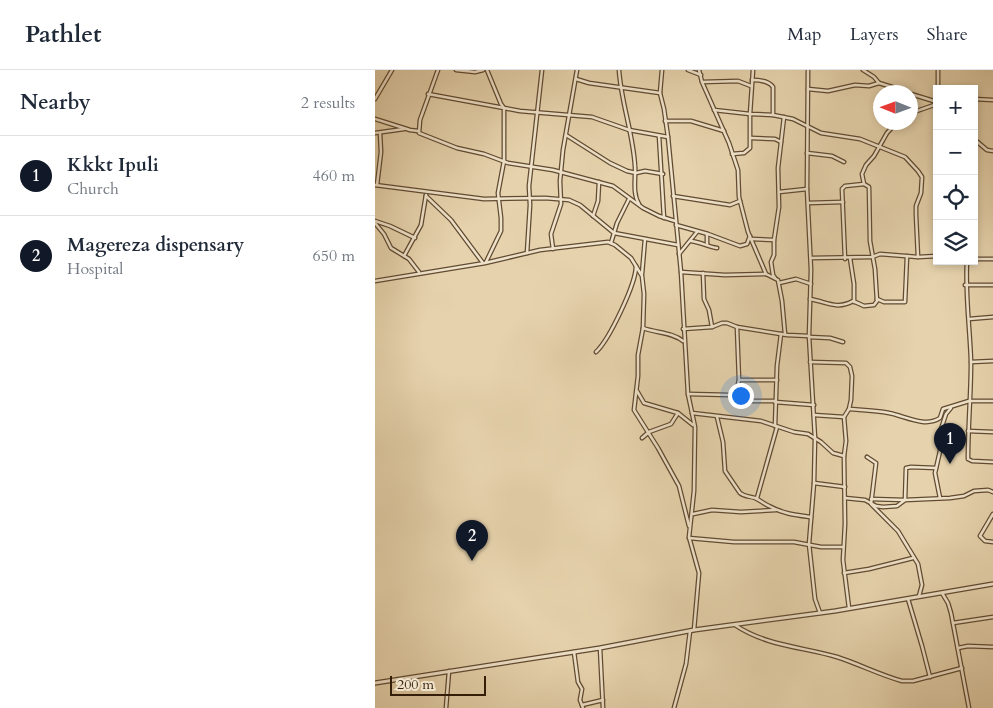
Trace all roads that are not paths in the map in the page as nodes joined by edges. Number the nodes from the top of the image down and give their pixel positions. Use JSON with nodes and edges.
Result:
{"nodes":[{"id":1,"x":392,"y":70,"type":"edge"},
{"id":2,"x":438,"y":70,"type":"edge"},
{"id":3,"x":456,"y":70,"type":"edge"},
{"id":4,"x":483,"y":70,"type":"edge"},
{"id":5,"x":487,"y":70,"type":"edge"},
{"id":6,"x":542,"y":70,"type":"edge"},
{"id":7,"x":577,"y":70,"type":"edge"},
{"id":8,"x":619,"y":70,"type":"edge"},
{"id":9,"x":688,"y":70,"type":"edge"},
{"id":10,"x":699,"y":70,"type":"edge"},
{"id":11,"x":753,"y":70,"type":"edge"},
{"id":12,"x":808,"y":70,"type":"edge"},
{"id":13,"x":863,"y":70,"type":"edge"},
{"id":14,"x":938,"y":70,"type":"edge"},
{"id":15,"x":663,"y":71,"type":"edge"},
{"id":16,"x":701,"y":75,"type":"junction"},
{"id":17,"x":576,"y":79,"type":"junction"},
{"id":18,"x":752,"y":80,"type":"junction"},
{"id":19,"x":702,"y":82,"type":"junction"},
{"id":20,"x":879,"y":82,"type":"junction"},
{"id":21,"x":887,"y":85,"type":"edge"},
{"id":22,"x":938,"y":85,"type":"edge"},
{"id":23,"x":751,"y":86,"type":"junction"},
{"id":24,"x":621,"y":88,"type":"junction"},
{"id":25,"x":807,"y":89,"type":"junction"},
{"id":26,"x":660,"y":93,"type":"junction"},
{"id":27,"x":428,"y":94,"type":"junction"},
{"id":28,"x":918,"y":96,"type":"edge"},
{"id":29,"x":978,"y":99,"type":"edge"},
{"id":30,"x":375,"y":100,"type":"edge"},
{"id":31,"x":993,"y":100,"type":"edge"},
{"id":32,"x":933,"y":102,"type":"edge"},
{"id":33,"x":933,"y":105,"type":"edge"},
{"id":34,"x":504,"y":108,"type":"junction"},
{"id":35,"x":714,"y":110,"type":"junction"},
{"id":36,"x":918,"y":110,"type":"edge"},
{"id":37,"x":538,"y":113,"type":"junction"},
{"id":38,"x":750,"y":114,"type":"junction"},
{"id":39,"x":773,"y":114,"type":"junction"},
{"id":40,"x":569,"y":115,"type":"junction"},
{"id":41,"x":784,"y":117,"type":"junction"},
{"id":42,"x":375,"y":119,"type":"edge"},
{"id":43,"x":665,"y":121,"type":"junction"},
{"id":44,"x":807,"y":127,"type":"junction"},
{"id":45,"x":405,"y":129,"type":"junction"},
{"id":46,"x":629,"y":130,"type":"junction"},
{"id":47,"x":890,"y":130,"type":"edge"},
{"id":48,"x":418,"y":131,"type":"junction"},
{"id":49,"x":724,"y":131,"type":"junction"},
{"id":50,"x":375,"y":133,"type":"edge"},
{"id":51,"x":380,"y":133,"type":"junction"},
{"id":52,"x":566,"y":135,"type":"junction"},
{"id":53,"x":659,"y":136,"type":"junction"},
{"id":54,"x":668,"y":137,"type":"junction"},
{"id":55,"x":751,"y":138,"type":"junction"},
{"id":56,"x":781,"y":142,"type":"junction"},
{"id":57,"x":978,"y":142,"type":"edge"},
{"id":58,"x":879,"y":146,"type":"junction"},
{"id":59,"x":993,"y":151,"type":"edge"},
{"id":60,"x":807,"y":153,"type":"junction"},
{"id":61,"x":732,"y":154,"type":"junction"},
{"id":62,"x":504,"y":162,"type":"junction"},
{"id":63,"x":844,"y":162,"type":"dead end"},
{"id":64,"x":532,"y":167,"type":"junction"},
{"id":65,"x":560,"y":173,"type":"junction"},
{"id":66,"x":636,"y":173,"type":"junction"},
{"id":67,"x":663,"y":174,"type":"junction"},
{"id":68,"x":599,"y":182,"type":"junction"},
{"id":69,"x":864,"y":184,"type":"junction"},
{"id":70,"x":376,"y":185,"type":"edge"},
{"id":71,"x":807,"y":189,"type":"junction"},
{"id":72,"x":779,"y":192,"type":"junction"},
{"id":73,"x":426,"y":194,"type":"junction"},
{"id":74,"x":673,"y":196,"type":"junction"},
{"id":75,"x":529,"y":198,"type":"junction"},
{"id":76,"x":561,"y":199,"type":"junction"},
{"id":77,"x":629,"y":199,"type":"junction"},
{"id":78,"x":499,"y":200,"type":"junction"},
{"id":79,"x":740,"y":201,"type":"junction"},
{"id":80,"x":843,"y":202,"type":"junction"},
{"id":81,"x":808,"y":203,"type":"junction"},
{"id":82,"x":643,"y":208,"type":"junction"},
{"id":83,"x":593,"y":216,"type":"junction"},
{"id":84,"x":664,"y":218,"type":"junction"},
{"id":85,"x":375,"y":222,"type":"edge"},
{"id":86,"x":675,"y":223,"type":"junction"},
{"id":87,"x":697,"y":231,"type":"junction"},
{"id":88,"x":614,"y":233,"type":"junction"},
{"id":89,"x":707,"y":234,"type":"junction"},
{"id":90,"x":750,"y":237,"type":"junction"},
{"id":91,"x":415,"y":238,"type":"junction"},
{"id":92,"x":645,"y":238,"type":"junction"},
{"id":93,"x":774,"y":240,"type":"junction"},
{"id":94,"x":691,"y":241,"type":"junction"},
{"id":95,"x":611,"y":243,"type":"junction"},
{"id":96,"x":679,"y":244,"type":"junction"},
{"id":97,"x":707,"y":245,"type":"junction"},
{"id":98,"x":717,"y":248,"type":"dead end"},
{"id":99,"x":553,"y":250,"type":"junction"},
{"id":100,"x":527,"y":253,"type":"junction"},
{"id":101,"x":679,"y":254,"type":"junction"},
{"id":102,"x":404,"y":256,"type":"junction"},
{"id":103,"x":907,"y":256,"type":"junction"},
{"id":104,"x":933,"y":256,"type":"edge"},
{"id":105,"x":872,"y":257,"type":"junction"},
{"id":106,"x":918,"y":257,"type":"junction"},
{"id":107,"x":811,"y":258,"type":"junction"},
{"id":108,"x":845,"y":258,"type":"junction"},
{"id":109,"x":850,"y":258,"type":"junction"},
{"id":110,"x":978,"y":259,"type":"edge"},
{"id":111,"x":993,"y":260,"type":"edge"},
{"id":112,"x":484,"y":263,"type":"junction"},
{"id":113,"x":636,"y":265,"type":"junction"},
{"id":114,"x":967,"y":265,"type":"edge"},
{"id":115,"x":681,"y":272,"type":"junction"},
{"id":116,"x":423,"y":273,"type":"junction"},
{"id":117,"x":703,"y":273,"type":"junction"},
{"id":118,"x":766,"y":274,"type":"junction"},
{"id":119,"x":642,"y":276,"type":"junction"},
{"id":120,"x":776,"y":279,"type":"junction"},
{"id":121,"x":375,"y":281,"type":"edge"},
{"id":122,"x":779,"y":283,"type":"junction"},
{"id":123,"x":811,"y":284,"type":"junction"},
{"id":124,"x":965,"y":285,"type":"junction"},
{"id":125,"x":993,"y":285,"type":"edge"},
{"id":126,"x":811,"y":299,"type":"junction"},
{"id":127,"x":877,"y":299,"type":"junction"},
{"id":128,"x":854,"y":302,"type":"junction"},
{"id":129,"x":993,"y":318,"type":"edge"},
{"id":130,"x":969,"y":319,"type":"junction"},
{"id":131,"x":712,"y":327,"type":"junction"},
{"id":132,"x":737,"y":327,"type":"junction"},
{"id":133,"x":643,"y":328,"type":"junction"},
{"id":134,"x":683,"y":329,"type":"junction"},
{"id":135,"x":781,"y":334,"type":"junction"},
{"id":136,"x":785,"y":334,"type":"junction"},
{"id":137,"x":809,"y":337,"type":"junction"},
{"id":138,"x":684,"y":342,"type":"junction"},
{"id":139,"x":843,"y":342,"type":"dead end"},
{"id":140,"x":596,"y":352,"type":"dead end"},
{"id":141,"x":993,"y":361,"type":"edge"},
{"id":142,"x":811,"y":362,"type":"junction"},
{"id":143,"x":971,"y":362,"type":"junction"},
{"id":144,"x":739,"y":380,"type":"junction"},
{"id":145,"x":777,"y":380,"type":"junction"},
{"id":146,"x":636,"y":390,"type":"junction"},
{"id":147,"x":688,"y":394,"type":"junction"},
{"id":148,"x":730,"y":395,"type":"junction"},
{"id":149,"x":775,"y":401,"type":"junction"},
{"id":150,"x":969,"y":401,"type":"junction"},
{"id":151,"x":993,"y":401,"type":"edge"},
{"id":152,"x":814,"y":405,"type":"junction"},
{"id":153,"x":951,"y":408,"type":"junction"},
{"id":154,"x":849,"y":409,"type":"junction"},
{"id":155,"x":678,"y":413,"type":"junction"},
{"id":156,"x":692,"y":413,"type":"junction"},
{"id":157,"x":814,"y":415,"type":"junction"},
{"id":158,"x":717,"y":416,"type":"junction"},
{"id":159,"x":844,"y":417,"type":"junction"},
{"id":160,"x":776,"y":426,"type":"junction"},
{"id":161,"x":695,"y":427,"type":"junction"},
{"id":162,"x":968,"y":431,"type":"junction"},
{"id":163,"x":648,"y":432,"type":"junction"},
{"id":164,"x":993,"y":432,"type":"edge"},
{"id":165,"x":642,"y":438,"type":"dead end"},
{"id":166,"x":815,"y":438,"type":"junction"},
{"id":167,"x":844,"y":456,"type":"junction"},
{"id":168,"x":867,"y":456,"type":"dead end"},
{"id":169,"x":993,"y":462,"type":"edge"},
{"id":170,"x":936,"y":468,"type":"junction"},
{"id":171,"x":814,"y":483,"type":"junction"},
{"id":172,"x":845,"y":487,"type":"junction"},
{"id":173,"x":993,"y":492,"type":"edge"},
{"id":174,"x":757,"y":498,"type":"junction"},
{"id":175,"x":845,"y":498,"type":"junction"},
{"id":176,"x":940,"y":498,"type":"junction"},
{"id":177,"x":871,"y":500,"type":"junction"},
{"id":178,"x":905,"y":500,"type":"junction"},
{"id":179,"x":777,"y":510,"type":"junction"},
{"id":180,"x":693,"y":514,"type":"junction"},
{"id":181,"x":993,"y":514,"type":"edge"},
{"id":182,"x":811,"y":517,"type":"junction"},
{"id":183,"x":689,"y":529,"type":"junction"},
{"id":184,"x":689,"y":538,"type":"junction"},
{"id":185,"x":993,"y":542,"type":"edge"},
{"id":186,"x":809,"y":544,"type":"junction"},
{"id":187,"x":843,"y":546,"type":"junction"},
{"id":188,"x":914,"y":558,"type":"junction"},
{"id":189,"x":844,"y":573,"type":"junction"},
{"id":190,"x":993,"y":584,"type":"edge"},
{"id":191,"x":942,"y":593,"type":"junction"},
{"id":192,"x":919,"y":596,"type":"junction"},
{"id":193,"x":908,"y":598,"type":"junction"},
{"id":194,"x":849,"y":608,"type":"junction"},
{"id":195,"x":820,"y":613,"type":"junction"},
{"id":196,"x":993,"y":617,"type":"edge"},
{"id":197,"x":953,"y":623,"type":"junction"},
{"id":198,"x":735,"y":625,"type":"junction"},
{"id":199,"x":692,"y":630,"type":"junction"},
{"id":200,"x":993,"y":647,"type":"edge"},
{"id":201,"x":600,"y":648,"type":"junction"},
{"id":202,"x":958,"y":648,"type":"junction"},
{"id":203,"x":574,"y":652,"type":"junction"},
{"id":204,"x":962,"y":668,"type":"junction"},
{"id":205,"x":449,"y":671,"type":"junction"},
{"id":206,"x":929,"y":677,"type":"junction"},
{"id":207,"x":375,"y":683,"type":"edge"},
{"id":208,"x":603,"y":700,"type":"junction"},
{"id":209,"x":582,"y":706,"type":"edge"},
{"id":210,"x":446,"y":708,"type":"edge"},
{"id":211,"x":603,"y":708,"type":"edge"},
{"id":212,"x":674,"y":708,"type":"edge"},
{"id":213,"x":969,"y":708,"type":"edge"}],
"edges":[{"from":1,"to":30,"type":"street"},
{"from":2,"to":27,"type":"street"},
{"from":3,"to":4,"type":"street"},
{"from":5,"to":34,"type":"street"},
{"from":6,"to":37,"type":"street"},
{"from":7,"to":17,"type":"street"},
{"from":8,"to":24,"type":"street"},
{"from":9,"to":16,"type":"street"},
{"from":10,"to":16,"type":"street"},
{"from":11,"to":18,"type":"street"},
{"from":12,"to":25,"type":"street"},
{"from":13,"to":20,"type":"street"},
{"from":14,"to":22,"type":"street"},
{"from":15,"to":26,"type":"street"},
{"from":16,"to":19,"type":"street"},
{"from":17,"to":24,"type":"street"},
{"from":17,"to":40,"type":"street"},
{"from":18,"to":23,"type":"street"},
{"from":18,"to":39,"type":"street"},
{"from":19,"to":23,"type":"street"},
{"from":19,"to":35,"type":"street"},
{"from":20,"to":21,"type":"street"},
{"from":20,"to":25,"type":"street"},
{"from":23,"to":38,"type":"street"},
{"from":24,"to":26,"type":"street"},
{"from":24,"to":46,"type":"street"},
{"from":25,"to":44,"type":"street"},
{"from":26,"to":43,"type":"street"},
{"from":27,"to":34,"type":"street"},
{"from":27,"to":48,"type":"street"},
{"from":28,"to":32,"type":"street"},
{"from":29,"to":31,"type":"street"},
{"from":33,"to":36,"type":"street"},
{"from":34,"to":37,"type":"street"},
{"from":34,"to":62,"type":"street"},
{"from":35,"to":38,"type":"street"},
{"from":35,"to":49,"type":"street"},
{"from":37,"to":40,"type":"street"},
{"from":37,"to":64,"type":"street"},
{"from":38,"to":39,"type":"street"},
{"from":38,"to":55,"type":"street"},
{"from":39,"to":41,"type":"street"},
{"from":40,"to":46,"type":"street"},
{"from":40,"to":52,"type":"street"},
{"from":41,"to":44,"type":"street"},
{"from":41,"to":56,"type":"street"},
{"from":42,"to":45,"type":"street"},
{"from":43,"to":49,"type":"street"},
{"from":43,"to":54,"type":"street"},
{"from":44,"to":58,"type":"street"},
{"from":44,"to":60,"type":"street"},
{"from":45,"to":48,"type":"street"},
{"from":45,"to":51,"type":"street"},
{"from":46,"to":53,"type":"street"},
{"from":46,"to":66,"type":"street"},
{"from":47,"to":58,"type":"street"},
{"from":48,"to":62,"type":"street"},
{"from":49,"to":61,"type":"street"},
{"from":50,"to":51,"type":"street"},
{"from":51,"to":70,"type":"street"},
{"from":52,"to":65,"type":"street"},
{"from":52,"to":66,"type":"street"},
{"from":53,"to":54,"type":"street"},
{"from":53,"to":67,"type":"street"},
{"from":54,"to":74,"type":"street"},
{"from":55,"to":56,"type":"street"},
{"from":55,"to":61,"type":"street"},
{"from":56,"to":72,"type":"street"},
{"from":57,"to":59,"type":"street"},
{"from":58,"to":69,"type":"street"},
{"from":58,"to":106,"type":"street"},
{"from":60,"to":63,"type":"street"},
{"from":60,"to":71,"type":"street"},
{"from":61,"to":79,"type":"street"},
{"from":62,"to":64,"type":"street"},
{"from":62,"to":78,"type":"street"},
{"from":64,"to":65,"type":"street"},
{"from":64,"to":75,"type":"street"},
{"from":65,"to":68,"type":"street"},
{"from":65,"to":76,"type":"street"},
{"from":66,"to":67,"type":"street"},
{"from":66,"to":82,"type":"street"},
{"from":67,"to":84,"type":"street"},
{"from":68,"to":77,"type":"street"},
{"from":68,"to":83,"type":"street"},
{"from":69,"to":80,"type":"street"},
{"from":69,"to":105,"type":"street"},
{"from":70,"to":73,"type":"street"},
{"from":71,"to":72,"type":"street"},
{"from":71,"to":81,"type":"street"},
{"from":72,"to":93,"type":"street"},
{"from":73,"to":78,"type":"street"},
{"from":73,"to":91,"type":"street"},
{"from":73,"to":112,"type":"street"},
{"from":74,"to":79,"type":"street"},
{"from":74,"to":86,"type":"street"},
{"from":75,"to":76,"type":"street"},
{"from":75,"to":78,"type":"street"},
{"from":75,"to":100,"type":"street"},
{"from":76,"to":83,"type":"street"},
{"from":76,"to":99,"type":"street"},
{"from":77,"to":82,"type":"street"},
{"from":77,"to":88,"type":"street"},
{"from":78,"to":112,"type":"street"},
{"from":79,"to":90,"type":"street"},
{"from":80,"to":81,"type":"street"},
{"from":80,"to":108,"type":"street"},
{"from":81,"to":107,"type":"street"},
{"from":82,"to":84,"type":"street"},
{"from":83,"to":88,"type":"street"},
{"from":84,"to":86,"type":"street"},
{"from":85,"to":91,"type":"street"},
{"from":85,"to":102,"type":"street"},
{"from":86,"to":87,"type":"street"},
{"from":86,"to":96,"type":"street"},
{"from":87,"to":89,"type":"street"},
{"from":87,"to":94,"type":"street"},
{"from":88,"to":92,"type":"street"},
{"from":88,"to":95,"type":"street"},
{"from":89,"to":90,"type":"street"},
{"from":89,"to":97,"type":"street"},
{"from":90,"to":93,"type":"street"},
{"from":90,"to":118,"type":"street"},
{"from":91,"to":102,"type":"street"},
{"from":92,"to":96,"type":"street"},
{"from":92,"to":119,"type":"street"},
{"from":93,"to":120,"type":"street"},
{"from":94,"to":97,"type":"street"},
{"from":94,"to":101,"type":"street"},
{"from":95,"to":99,"type":"street"},
{"from":95,"to":113,"type":"street"},
{"from":96,"to":101,"type":"street"},
{"from":97,"to":98,"type":"street"},
{"from":99,"to":100,"type":"street"},
{"from":100,"to":112,"type":"street"},
{"from":101,"to":115,"type":"street"},
{"from":102,"to":116,"type":"street"},
{"from":103,"to":105,"type":"street"},
{"from":103,"to":106,"type":"street"},
{"from":103,"to":127,"type":"street"},
{"from":104,"to":106,"type":"street"},
{"from":105,"to":109,"type":"street"},
{"from":105,"to":127,"type":"street"},
{"from":107,"to":108,"type":"street"},
{"from":107,"to":123,"type":"street"},
{"from":108,"to":109,"type":"street"},
{"from":109,"to":128,"type":"street"},
{"from":110,"to":111,"type":"street"},
{"from":112,"to":116,"type":"street"},
{"from":113,"to":119,"type":"street"},
{"from":113,"to":140,"type":"street"},
{"from":114,"to":124,"type":"street"},
{"from":115,"to":117,"type":"street"},
{"from":115,"to":134,"type":"street"},
{"from":116,"to":121,"type":"street"},
{"from":117,"to":118,"type":"street"},
{"from":117,"to":131,"type":"street"},
{"from":118,"to":120,"type":"street"},
{"from":119,"to":133,"type":"street"},
{"from":120,"to":122,"type":"street"},
{"from":122,"to":123,"type":"street"},
{"from":122,"to":136,"type":"street"},
{"from":123,"to":126,"type":"street"},
{"from":124,"to":125,"type":"street"},
{"from":124,"to":130,"type":"street"},
{"from":126,"to":128,"type":"street"},
{"from":126,"to":137,"type":"street"},
{"from":127,"to":128,"type":"street"},
{"from":129,"to":130,"type":"street"},
{"from":130,"to":143,"type":"street"},
{"from":131,"to":132,"type":"street"},
{"from":131,"to":134,"type":"street"},
{"from":132,"to":135,"type":"street"},
{"from":132,"to":144,"type":"street"},
{"from":133,"to":138,"type":"street"},
{"from":133,"to":146,"type":"street"},
{"from":134,"to":138,"type":"street"},
{"from":135,"to":136,"type":"street"},
{"from":135,"to":145,"type":"street"},
{"from":136,"to":137,"type":"street"},
{"from":137,"to":139,"type":"street"},
{"from":137,"to":142,"type":"street"},
{"from":138,"to":147,"type":"street"},
{"from":141,"to":143,"type":"street"},
{"from":142,"to":152,"type":"street"},
{"from":142,"to":154,"type":"street"},
{"from":143,"to":150,"type":"street"},
{"from":144,"to":145,"type":"street"},
{"from":144,"to":148,"type":"street"},
{"from":145,"to":149,"type":"street"},
{"from":146,"to":155,"type":"street"},
{"from":146,"to":163,"type":"street"},
{"from":147,"to":148,"type":"street"},
{"from":147,"to":156,"type":"street"},
{"from":148,"to":149,"type":"street"},
{"from":149,"to":152,"type":"street"},
{"from":149,"to":160,"type":"street"},
{"from":150,"to":151,"type":"street"},
{"from":150,"to":153,"type":"street"},
{"from":150,"to":162,"type":"street"},
{"from":152,"to":157,"type":"street"},
{"from":153,"to":154,"type":"street"},
{"from":153,"to":170,"type":"street"},
{"from":154,"to":159,"type":"street"},
{"from":155,"to":161,"type":"street"},
{"from":155,"to":163,"type":"street"},
{"from":156,"to":158,"type":"street"},
{"from":156,"to":161,"type":"street"},
{"from":157,"to":159,"type":"street"},
{"from":157,"to":166,"type":"street"},
{"from":158,"to":160,"type":"street"},
{"from":158,"to":174,"type":"street"},
{"from":159,"to":167,"type":"street"},
{"from":160,"to":166,"type":"street"},
{"from":160,"to":174,"type":"street"},
{"from":161,"to":180,"type":"street"},
{"from":162,"to":164,"type":"street"},
{"from":162,"to":169,"type":"street"},
{"from":163,"to":165,"type":"street"},
{"from":163,"to":183,"type":"street"},
{"from":166,"to":167,"type":"street"},
{"from":166,"to":171,"type":"street"},
{"from":167,"to":172,"type":"street"},
{"from":168,"to":177,"type":"street"},
{"from":170,"to":176,"type":"street"},
{"from":170,"to":178,"type":"street"},
{"from":171,"to":172,"type":"street"},
{"from":171,"to":182,"type":"street"},
{"from":172,"to":175,"type":"street"},
{"from":173,"to":176,"type":"street"},
{"from":174,"to":179,"type":"street"},
{"from":175,"to":177,"type":"street"},
{"from":175,"to":187,"type":"street"},
{"from":176,"to":178,"type":"street"},
{"from":177,"to":178,"type":"street"},
{"from":177,"to":178,"type":"street"},
{"from":177,"to":188,"type":"street"},
{"from":179,"to":180,"type":"street"},
{"from":179,"to":182,"type":"street"},
{"from":180,"to":183,"type":"street"},
{"from":181,"to":185,"type":"street"},
{"from":182,"to":186,"type":"street"},
{"from":183,"to":184,"type":"street"},
{"from":184,"to":186,"type":"street"},
{"from":184,"to":199,"type":"street"},
{"from":186,"to":187,"type":"street"},
{"from":186,"to":195,"type":"street"},
{"from":187,"to":189,"type":"street"},
{"from":188,"to":189,"type":"street"},
{"from":188,"to":192,"type":"street"},
{"from":189,"to":194,"type":"street"},
{"from":190,"to":191,"type":"street"},
{"from":191,"to":192,"type":"street"},
{"from":191,"to":197,"type":"street"},
{"from":192,"to":193,"type":"street"},
{"from":193,"to":194,"type":"street"},
{"from":193,"to":206,"type":"street"},
{"from":194,"to":195,"type":"street"},
{"from":195,"to":198,"type":"street"},
{"from":196,"to":197,"type":"street"},
{"from":197,"to":202,"type":"street"},
{"from":198,"to":199,"type":"street"},
{"from":198,"to":206,"type":"street"},
{"from":199,"to":201,"type":"street"},
{"from":199,"to":212,"type":"street"},
{"from":200,"to":202,"type":"street"},
{"from":201,"to":203,"type":"street"},
{"from":201,"to":208,"type":"street"},
{"from":202,"to":204,"type":"street"},
{"from":203,"to":205,"type":"street"},
{"from":203,"to":209,"type":"street"},
{"from":204,"to":206,"type":"street"},
{"from":204,"to":213,"type":"street"},
{"from":205,"to":207,"type":"street"},
{"from":205,"to":210,"type":"street"},
{"from":208,"to":209,"type":"street"},
{"from":208,"to":211,"type":"street"}]}
